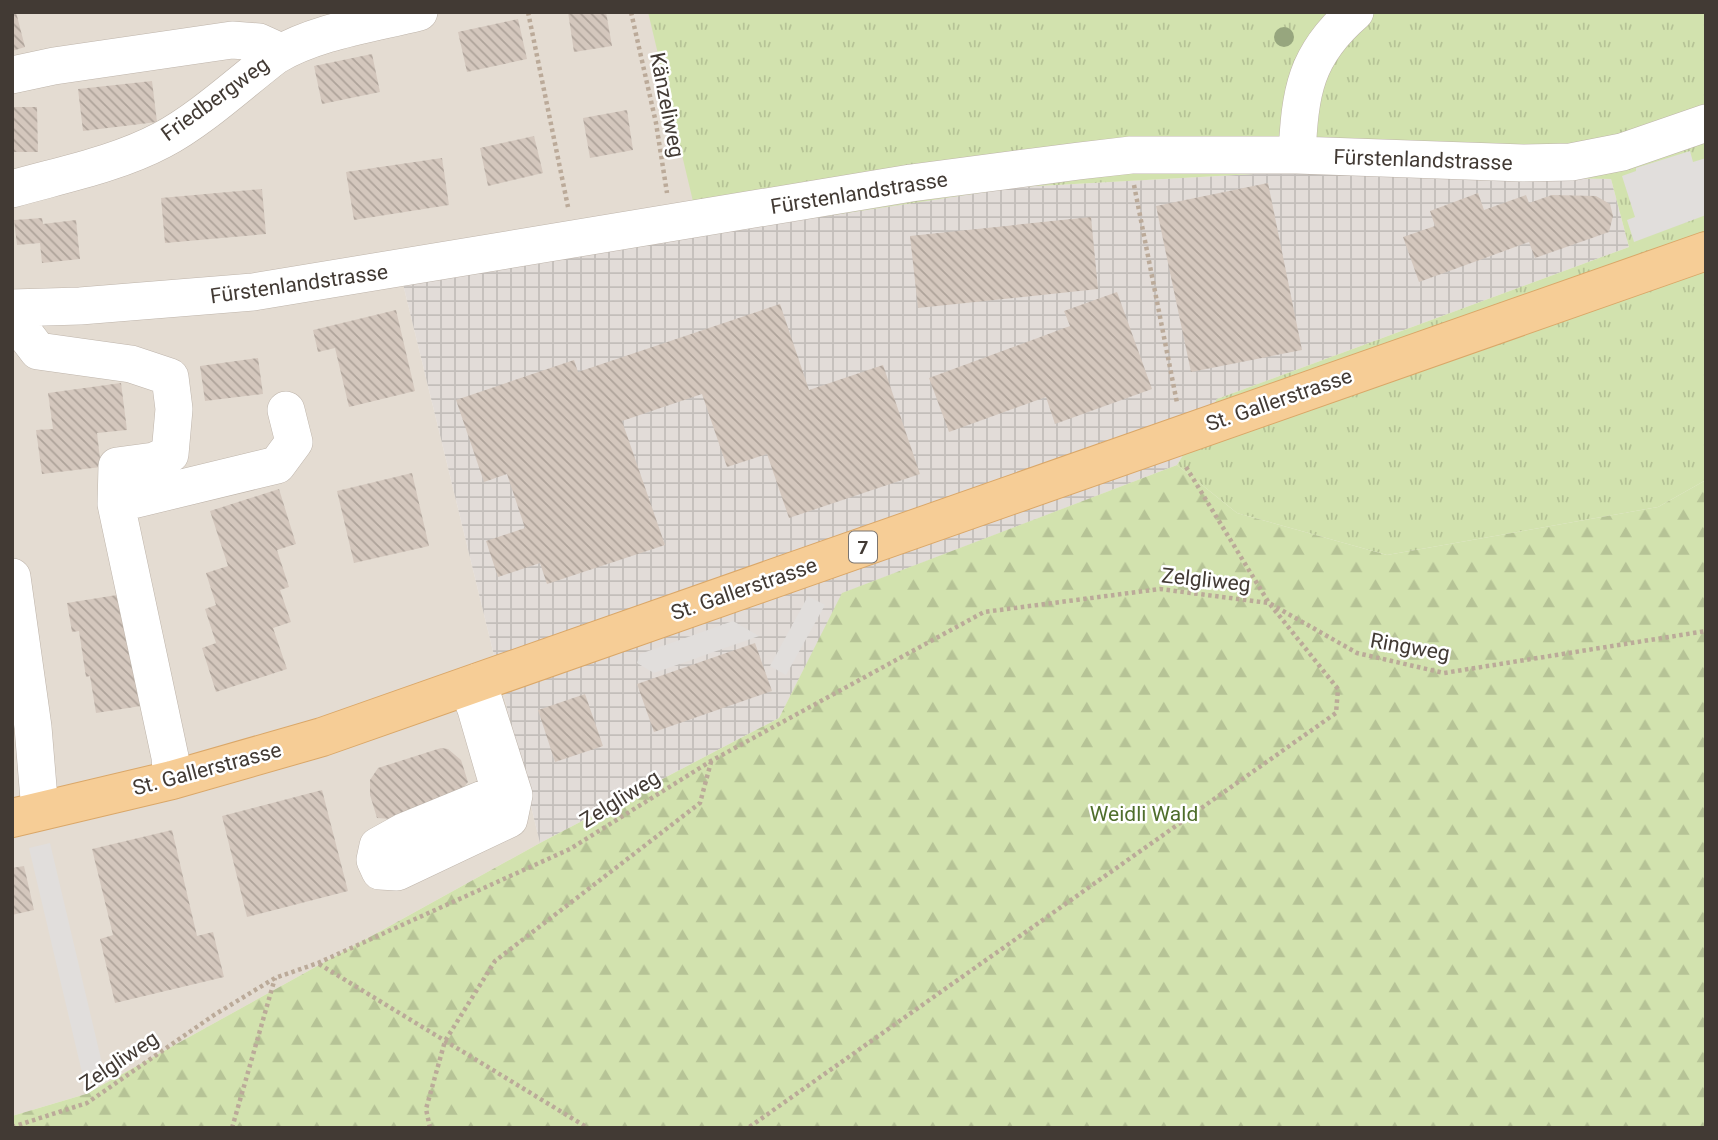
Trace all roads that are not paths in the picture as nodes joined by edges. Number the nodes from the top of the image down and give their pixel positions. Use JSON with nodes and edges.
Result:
{"nodes":[{"id":1,"x":419,"y":12,"type":"edge"},
{"id":2,"x":1355,"y":12,"type":"edge"},
{"id":3,"x":292,"y":36,"type":"edge"},
{"id":4,"x":12,"y":75,"type":"edge"},
{"id":5,"x":1706,"y":123,"type":"edge"},
{"id":6,"x":1297,"y":155,"type":"junction"},
{"id":7,"x":12,"y":189,"type":"edge"},
{"id":8,"x":1706,"y":251,"type":"edge"},
{"id":9,"x":12,"y":308,"type":"edge"},
{"id":10,"x":12,"y":317,"type":"edge"},
{"id":11,"x":286,"y":410,"type":"dead end"},
{"id":12,"x":116,"y":504,"type":"junction"},
{"id":13,"x":12,"y":577,"type":"edge"},
{"id":14,"x":472,"y":684,"type":"junction"},
{"id":15,"x":23,"y":729,"type":"edge"},
{"id":16,"x":172,"y":780,"type":"junction"},
{"id":17,"x":26,"y":814,"type":"edge"}],
"edges":[{"from":1,"to":3,"type":"street","name":"Friedbergweg"},
{"from":2,"to":6,"type":"street"},
{"from":3,"to":4,"type":"street"},
{"from":3,"to":7,"type":"street","name":"Friedbergweg"},
{"from":5,"to":6,"type":"street","name":"Fürstenlandstrasse"},
{"from":6,"to":9,"type":"street","name":"Fürstenlandstrasse"},
{"from":8,"to":14,"type":"main road","name":"St. Gallerstrasse","number":"7"},
{"from":10,"to":12,"type":"street"},
{"from":11,"to":12,"type":"street"},
{"from":12,"to":16,"type":"street"},
{"from":13,"to":15,"type":"street"},
{"from":14,"to":14,"type":"street"},
{"from":14,"to":16,"type":"main road","name":"St. Gallerstrasse","number":"7"},
{"from":15,"to":17,"type":"street"},
{"from":16,"to":17,"type":"main road","name":"St. Gallerstrasse","number":"7"}]}
